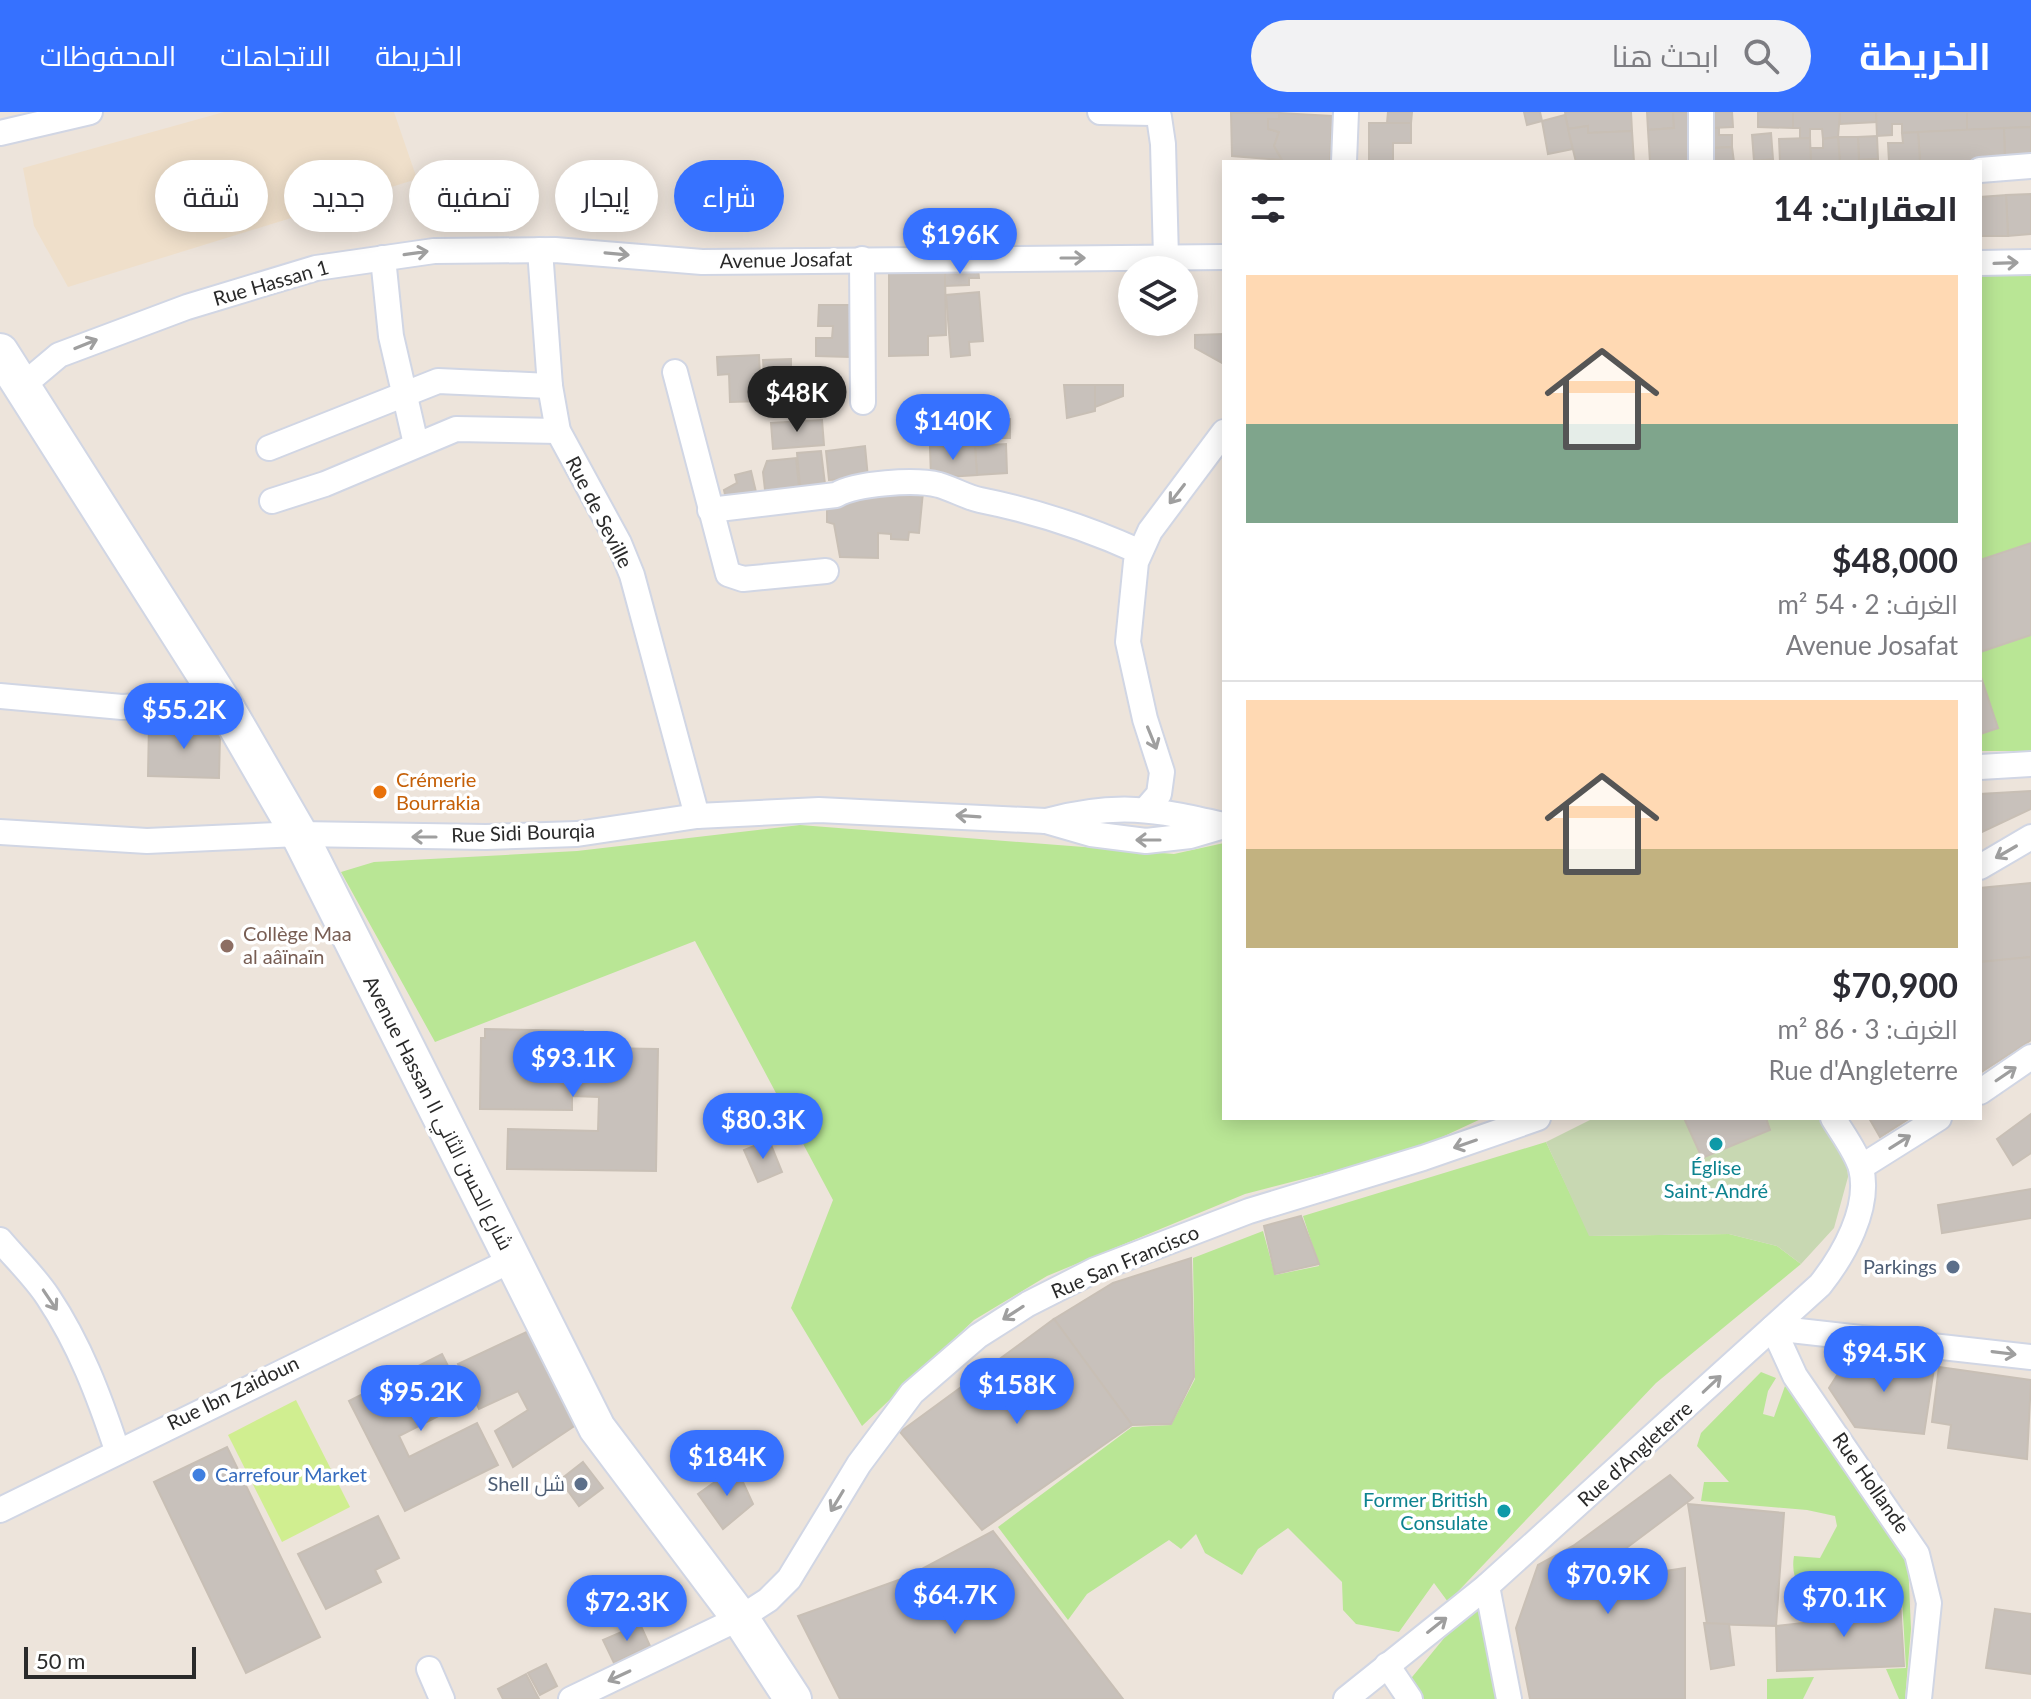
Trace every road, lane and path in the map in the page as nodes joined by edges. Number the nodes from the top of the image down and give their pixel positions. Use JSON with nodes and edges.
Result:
{"nodes":[{"id":1,"x":90,"y":112,"type":"edge"},
{"id":2,"x":1100,"y":112,"type":"edge"},
{"id":3,"x":1346,"y":112,"type":"edge"},
{"id":4,"x":1701,"y":112,"type":"edge"},
{"id":5,"x":0,"y":133,"type":"edge"},
{"id":6,"x":1344,"y":160,"type":"edge"},
{"id":7,"x":1701,"y":160,"type":"edge"},
{"id":8,"x":2031,"y":166,"type":"edge"},
{"id":9,"x":1982,"y":170,"type":"edge"},
{"id":10,"x":540,"y":250,"type":"junction"},
{"id":11,"x":1166,"y":256,"type":"edge"},
{"id":12,"x":1198,"y":257,"type":"edge"},
{"id":13,"x":1222,"y":257,"type":"edge"},
{"id":14,"x":383,"y":258,"type":"junction"},
{"id":15,"x":1118,"y":258,"type":"edge"},
{"id":16,"x":862,"y":259,"type":"junction"},
{"id":17,"x":2031,"y":262,"type":"edge"},
{"id":18,"x":1982,"y":263,"type":"edge"},
{"id":19,"x":0,"y":352,"type":"edge"},
{"id":20,"x":675,"y":372,"type":"dead end"},
{"id":21,"x":550,"y":386,"type":"junction"},
{"id":22,"x":21,"y":387,"type":"junction"},
{"id":23,"x":405,"y":393,"type":"junction"},
{"id":24,"x":863,"y":402,"type":"dead end"},
{"id":25,"x":558,"y":431,"type":"junction"},
{"id":26,"x":1222,"y":435,"type":"edge"},
{"id":27,"x":416,"y":444,"type":"junction"},
{"id":28,"x":269,"y":448,"type":"dead end"},
{"id":29,"x":272,"y":501,"type":"dead end"},
{"id":30,"x":710,"y":510,"type":"junction"},
{"id":31,"x":1138,"y":551,"type":"junction"},
{"id":32,"x":826,"y":571,"type":"dead end"},
{"id":33,"x":0,"y":696,"type":"edge"},
{"id":34,"x":222,"y":701,"type":"junction"},
{"id":35,"x":2031,"y":764,"type":"edge"},
{"id":36,"x":1982,"y":767,"type":"edge"},
{"id":37,"x":1146,"y":809,"type":"junction"},
{"id":38,"x":697,"y":816,"type":"junction"},
{"id":39,"x":1046,"y":821,"type":"junction"},
{"id":40,"x":1222,"y":825,"type":"edge"},
{"id":41,"x":1222,"y":826,"type":"edge"},
{"id":42,"x":0,"y":832,"type":"edge"},
{"id":43,"x":299,"y":834,"type":"junction"},
{"id":44,"x":2031,"y":837,"type":"edge"},
{"id":45,"x":1982,"y":866,"type":"edge"},
{"id":46,"x":2031,"y":1057,"type":"edge"},
{"id":47,"x":1982,"y":1091,"type":"edge"},
{"id":48,"x":1532,"y":1120,"type":"edge"},
{"id":49,"x":1834,"y":1120,"type":"edge"},
{"id":50,"x":1936,"y":1120,"type":"edge"},
{"id":51,"x":1861,"y":1167,"type":"junction"},
{"id":52,"x":0,"y":1240,"type":"edge"},
{"id":53,"x":512,"y":1260,"type":"junction"},
{"id":54,"x":1773,"y":1328,"type":"junction"},
{"id":55,"x":2031,"y":1357,"type":"edge"},
{"id":56,"x":117,"y":1450,"type":"junction"},
{"id":57,"x":0,"y":1510,"type":"edge"},
{"id":58,"x":1487,"y":1586,"type":"junction"},
{"id":59,"x":740,"y":1618,"type":"junction"},
{"id":60,"x":1387,"y":1665,"type":"junction"},
{"id":61,"x":429,"y":1669,"type":"dead end"},
{"id":62,"x":442,"y":1699,"type":"edge"},
{"id":63,"x":571,"y":1699,"type":"edge"},
{"id":64,"x":793,"y":1699,"type":"edge"},
{"id":65,"x":1346,"y":1699,"type":"edge"},
{"id":66,"x":1410,"y":1699,"type":"edge"},
{"id":67,"x":1509,"y":1699,"type":"edge"},
{"id":68,"x":1919,"y":1699,"type":"edge"}],
"edges":[{"from":1,"to":5,"type":"street"},
{"from":2,"to":11,"type":"street"},
{"from":3,"to":6,"type":"street"},
{"from":4,"to":7,"type":"street"},
{"from":8,"to":9,"type":"street"},
{"from":14,"to":10,"type":"street","name":"Rue Hassan 1","one_way":true},
{"from":10,"to":16,"type":"street","name":"Avenue Josafat","one_way":true},
{"from":10,"to":21,"type":"street","name":"Rue de Seville"},
{"from":12,"to":13,"type":"street","name":"Avenue Josafat"},
{"from":22,"to":14,"type":"street","name":"Rue Hassan 1","one_way":true},
{"from":14,"to":23,"type":"street"},
{"from":16,"to":15,"type":"street","name":"Avenue Josafat","one_way":true},
{"from":16,"to":24,"type":"street"},
{"from":18,"to":17,"type":"street","one_way":true},
{"from":19,"to":22,"type":"street","name":"Avenue Hassan II شارع الحسن الثاني"},
{"from":20,"to":30,"type":"street"},
{"from":21,"to":23,"type":"street"},
{"from":21,"to":25,"type":"street","name":"Rue de Seville"},
{"from":22,"to":34,"type":"street","name":"Avenue Hassan II شارع الحسن الثاني"},
{"from":23,"to":27,"type":"street"},
{"from":23,"to":28,"type":"street"},
{"from":25,"to":27,"type":"street"},
{"from":25,"to":38,"type":"street","name":"Rue de Seville"},
{"from":26,"to":31,"type":"street","one_way":true},
{"from":27,"to":29,"type":"street"},
{"from":30,"to":31,"type":"street"},
{"from":30,"to":32,"type":"street"},
{"from":31,"to":37,"type":"street","one_way":true},
{"from":33,"to":34,"type":"street"},
{"from":34,"to":43,"type":"street","name":"Avenue Hassan II شارع الحسن الثاني"},
{"from":35,"to":36,"type":"street"},
{"from":37,"to":39,"type":"street","name":"Rue Sidi Bourqia"},
{"from":37,"to":40,"type":"street","name":"Rue Sidi Bourqia"},
{"from":39,"to":38,"type":"street","name":"Rue Sidi Bourqia","one_way":true},
{"from":38,"to":43,"type":"street","name":"Rue Sidi Bourqia","one_way":true},
{"from":41,"to":39,"type":"street","name":"Rue Sidi Bourqia","one_way":true},
{"from":42,"to":43,"type":"street","name":"Rue Sidi Bourqia"},
{"from":43,"to":53,"type":"street","name":"Avenue Hassan II شارع الحسن الثاني"},
{"from":44,"to":45,"type":"street","one_way":true},
{"from":47,"to":46,"type":"street","one_way":true},
{"from":48,"to":59,"type":"street","name":"Rue San Francisco","one_way":true},
{"from":49,"to":51,"type":"street"},
{"from":51,"to":50,"type":"street","one_way":true},
{"from":51,"to":54,"type":"street","name":"Rue d'Angleterre"},
{"from":52,"to":56,"type":"street","one_way":true},
{"from":53,"to":56,"type":"street","name":"Rue Ibn Zaidoun"},
{"from":53,"to":59,"type":"street","name":"Avenue Hassan II شارع الحسن الثاني"},
{"from":54,"to":55,"type":"street","one_way":true},
{"from":58,"to":54,"type":"street","name":"Rue d'Angleterre","one_way":true},
{"from":54,"to":68,"type":"street","name":"Rue Hollande"},
{"from":56,"to":57,"type":"street","name":"Rue Ibn Zaidoun"},
{"from":60,"to":58,"type":"street","name":"Rue d'Angleterre","one_way":true},
{"from":58,"to":67,"type":"street"},
{"from":59,"to":63,"type":"street","name":"Rue San Francisco","one_way":true},
{"from":59,"to":64,"type":"street","name":"Avenue Hassan II شارع الحسن الثاني"},
{"from":60,"to":65,"type":"street","name":"Rue d'Angleterre"},
{"from":60,"to":66,"type":"street"},
{"from":61,"to":62,"type":"street"}]}
